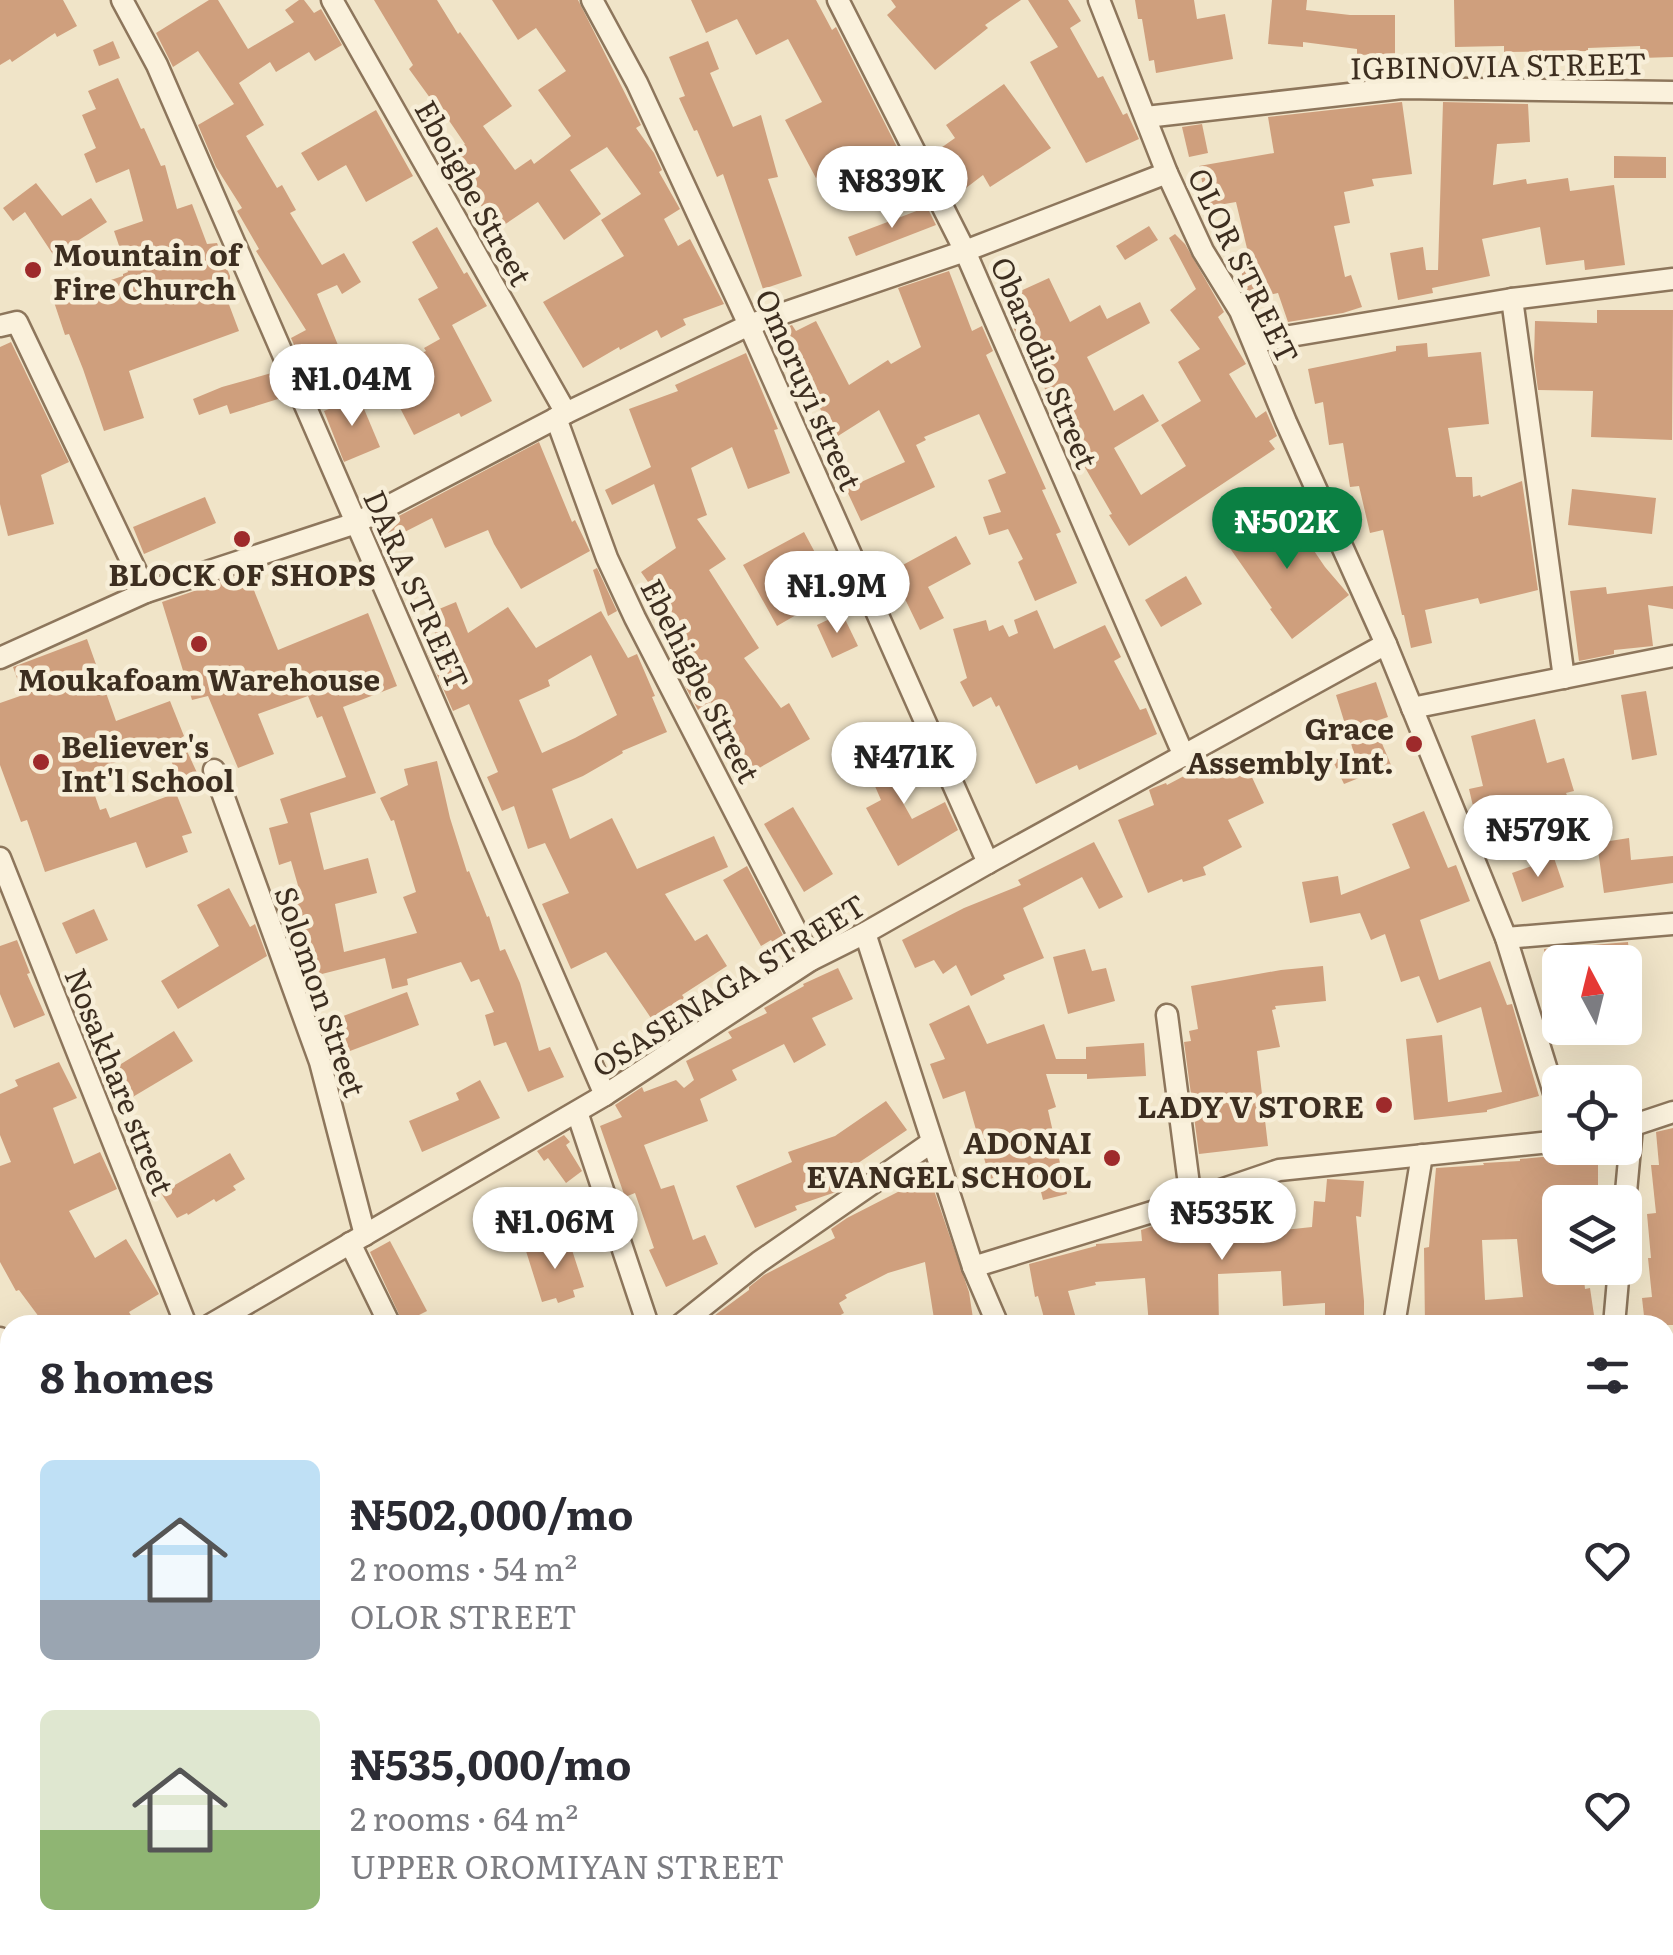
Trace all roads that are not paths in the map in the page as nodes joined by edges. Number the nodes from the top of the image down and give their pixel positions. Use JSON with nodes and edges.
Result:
{"nodes":[{"id":1,"x":122,"y":0,"type":"edge"},
{"id":2,"x":332,"y":0,"type":"edge"},
{"id":3,"x":592,"y":0,"type":"edge"},
{"id":4,"x":838,"y":0,"type":"edge"},
{"id":5,"x":1099,"y":0,"type":"edge"},
{"id":6,"x":1673,"y":92,"type":"edge"},
{"id":7,"x":1146,"y":117,"type":"junction"},
{"id":8,"x":1167,"y":173,"type":"junction"},
{"id":9,"x":965,"y":251,"type":"junction"},
{"id":10,"x":1673,"y":280,"type":"edge"},
{"id":11,"x":1512,"y":299,"type":"junction"},
{"id":12,"x":749,"y":325,"type":"junction"},
{"id":13,"x":0,"y":326,"type":"edge"},
{"id":14,"x":1254,"y":342,"type":"junction"},
{"id":15,"x":561,"y":416,"type":"junction"},
{"id":16,"x":356,"y":523,"type":"junction"},
{"id":17,"x":146,"y":592,"type":"junction"},
{"id":18,"x":1386,"y":644,"type":"junction"},
{"id":19,"x":1673,"y":656,"type":"edge"},
{"id":20,"x":0,"y":658,"type":"edge"},
{"id":21,"x":1564,"y":678,"type":"junction"},
{"id":22,"x":1412,"y":708,"type":"junction"},
{"id":23,"x":1184,"y":756,"type":"junction"},
{"id":24,"x":214,"y":770,"type":"dead end"},
{"id":25,"x":0,"y":858,"type":"edge"},
{"id":26,"x":988,"y":863,"type":"junction"},
{"id":27,"x":1673,"y":924,"type":"edge"},
{"id":28,"x":865,"y":933,"type":"junction"},
{"id":29,"x":1506,"y":938,"type":"junction"},
{"id":30,"x":811,"y":960,"type":"junction"},
{"id":31,"x":1167,"y":1016,"type":"dead end"},
{"id":32,"x":1545,"y":1065,"type":"edge"},
{"id":33,"x":605,"y":1095,"type":"junction"},
{"id":34,"x":578,"y":1112,"type":"junction"},
{"id":35,"x":1673,"y":1112,"type":"edge"},
{"id":36,"x":1642,"y":1123,"type":"edge"},
{"id":37,"x":932,"y":1142,"type":"junction"},
{"id":38,"x":1542,"y":1143,"type":"edge"},
{"id":39,"x":1422,"y":1155,"type":"junction"},
{"id":40,"x":1191,"y":1200,"type":"junction"},
{"id":41,"x":358,"y":1239,"type":"junction"},
{"id":42,"x":973,"y":1267,"type":"junction"},
{"id":43,"x":1618,"y":1285,"type":"edge"},
{"id":44,"x":182,"y":1315,"type":"edge"},
{"id":45,"x":227,"y":1315,"type":"edge"},
{"id":46,"x":386,"y":1315,"type":"edge"},
{"id":47,"x":645,"y":1315,"type":"edge"},
{"id":48,"x":693,"y":1315,"type":"edge"},
{"id":49,"x":994,"y":1315,"type":"edge"},
{"id":50,"x":1396,"y":1315,"type":"edge"},
{"id":51,"x":1615,"y":1315,"type":"edge"}],
"edges":[{"from":1,"to":16,"type":"street","name":"DARA STREET"},
{"from":2,"to":15,"type":"street","name":"Eboigbe Street"},
{"from":3,"to":12,"type":"street","name":"Omoruyi street"},
{"from":4,"to":9,"type":"street","name":"Obarodio Street"},
{"from":5,"to":7,"type":"street","name":"OLOR STREET"},
{"from":6,"to":7,"type":"street","name":"IGBINOVIA STREET"},
{"from":7,"to":8,"type":"street","name":"OLOR STREET"},
{"from":8,"to":9,"type":"street"},
{"from":8,"to":14,"type":"street","name":"OLOR STREET"},
{"from":9,"to":12,"type":"street"},
{"from":9,"to":23,"type":"street","name":"Obarodio Street"},
{"from":10,"to":11,"type":"street"},
{"from":11,"to":14,"type":"street"},
{"from":11,"to":21,"type":"street"},
{"from":12,"to":15,"type":"street"},
{"from":12,"to":26,"type":"street","name":"Omoruyi street"},
{"from":13,"to":17,"type":"street"},
{"from":14,"to":18,"type":"street","name":"OLOR STREET"},
{"from":15,"to":16,"type":"street"},
{"from":15,"to":30,"type":"street","name":"Ebehigbe Street"},
{"from":16,"to":17,"type":"street"},
{"from":16,"to":33,"type":"street","name":"DARA STREET"},
{"from":17,"to":20,"type":"street"},
{"from":18,"to":22,"type":"street","name":"OLOR STREET"},
{"from":18,"to":23,"type":"street","name":"OSASENAGA STREET"},
{"from":19,"to":21,"type":"street"},
{"from":21,"to":22,"type":"street"},
{"from":22,"to":29,"type":"street","name":"OLOR STREET"},
{"from":23,"to":26,"type":"street","name":"OSASENAGA STREET"},
{"from":24,"to":41,"type":"street","name":"Solomon Street"},
{"from":25,"to":44,"type":"street","name":"Nosakhare street"},
{"from":26,"to":28,"type":"street","name":"OSASENAGA STREET"},
{"from":27,"to":29,"type":"street"},
{"from":28,"to":30,"type":"street","name":"OSASENAGA STREET"},
{"from":28,"to":37,"type":"street"},
{"from":29,"to":32,"type":"street","name":"OLOR STREET"},
{"from":30,"to":33,"type":"street","name":"OSASENAGA STREET"},
{"from":31,"to":40,"type":"street"},
{"from":33,"to":34,"type":"street","name":"OSASENAGA STREET"},
{"from":34,"to":41,"type":"street","name":"OSASENAGA STREET"},
{"from":34,"to":47,"type":"street"},
{"from":35,"to":36,"type":"street"},
{"from":37,"to":42,"type":"street"},
{"from":37,"to":48,"type":"street"},
{"from":38,"to":39,"type":"street"},
{"from":39,"to":40,"type":"street"},
{"from":39,"to":50,"type":"street"},
{"from":40,"to":42,"type":"street"},
{"from":41,"to":45,"type":"street","name":"OSASENAGA STREET"},
{"from":41,"to":46,"type":"street","name":"Solomon Street"},
{"from":42,"to":49,"type":"street"},
{"from":43,"to":51,"type":"street"}]}
